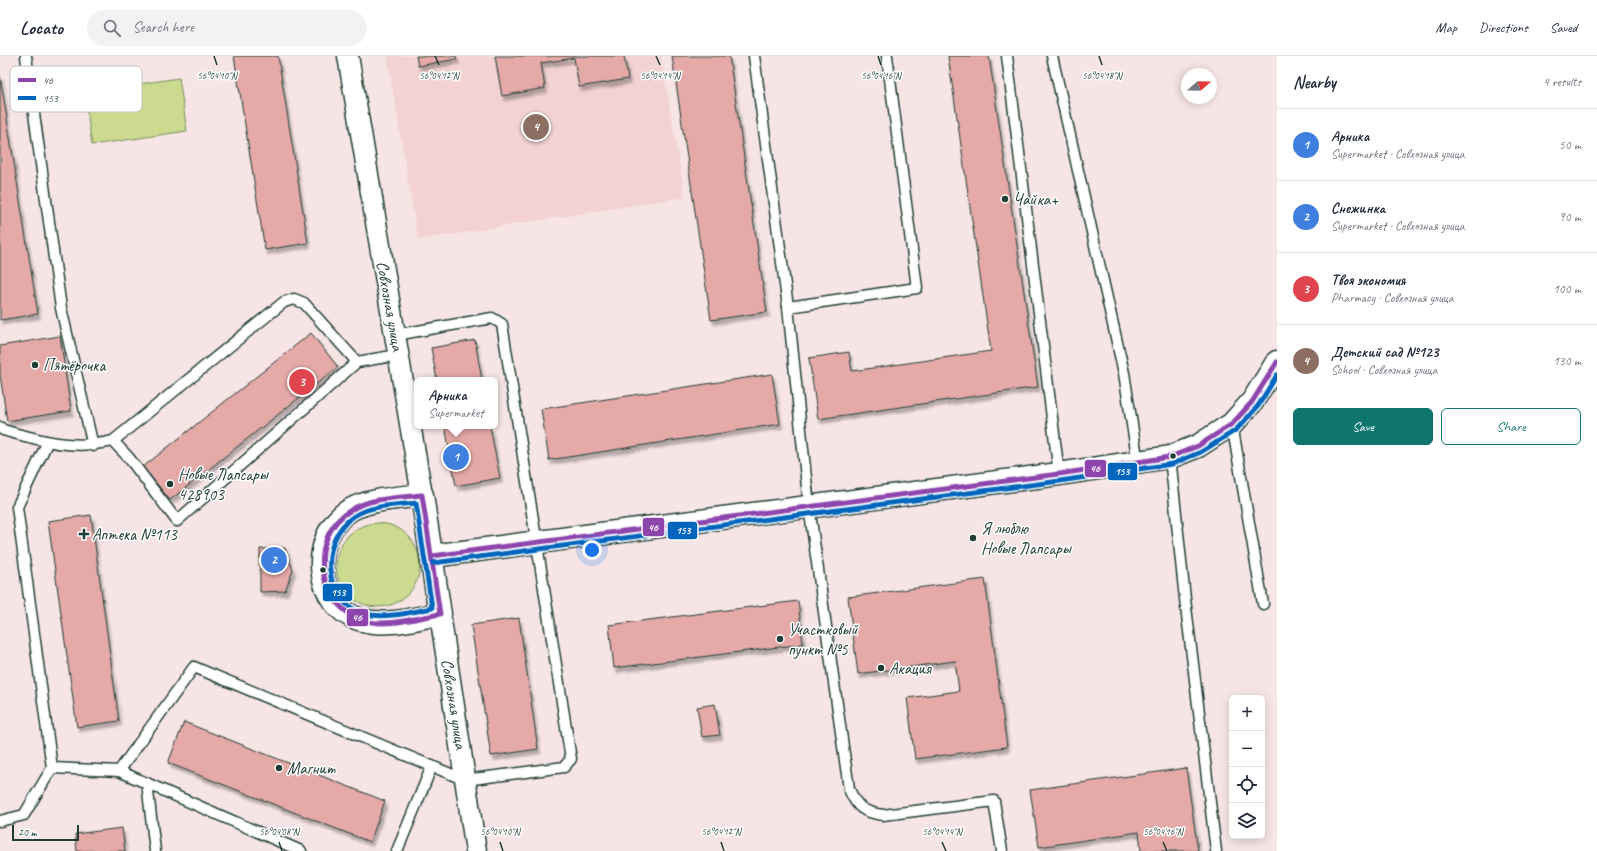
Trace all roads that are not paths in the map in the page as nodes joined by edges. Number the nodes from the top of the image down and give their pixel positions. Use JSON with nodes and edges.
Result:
{"nodes":[{"id":1,"x":26,"y":56,"type":"edge"},
{"id":2,"x":348,"y":56,"type":"edge"},
{"id":3,"x":754,"y":56,"type":"edge"},
{"id":4,"x":887,"y":56,"type":"edge"},
{"id":5,"x":1007,"y":56,"type":"edge"},
{"id":6,"x":1052,"y":56,"type":"edge"},
{"id":7,"x":27,"y":66,"type":"edge"},
{"id":8,"x":34,"y":112,"type":"edge"},
{"id":9,"x":788,"y":307,"type":"junction"},
{"id":10,"x":395,"y":335,"type":"junction"},
{"id":11,"x":398,"y":355,"type":"junction"},
{"id":12,"x":357,"y":362,"type":"junction"},
{"id":13,"x":1277,"y":362,"type":"edge"},
{"id":14,"x":1232,"y":424,"type":"junction"},
{"id":15,"x":0,"y":427,"type":"edge"},
{"id":16,"x":114,"y":441,"type":"junction"},
{"id":17,"x":47,"y":443,"type":"junction"},
{"id":18,"x":93,"y":446,"type":"junction"},
{"id":19,"x":1170,"y":458,"type":"junction"},
{"id":20,"x":1138,"y":463,"type":"junction"},
{"id":21,"x":1060,"y":474,"type":"junction"},
{"id":22,"x":422,"y":495,"type":"junction"},
{"id":23,"x":809,"y":506,"type":"junction"},
{"id":24,"x":537,"y":542,"type":"junction"},
{"id":25,"x":432,"y":556,"type":"junction"},
{"id":26,"x":1263,"y":604,"type":"dead end"},
{"id":27,"x":440,"y":614,"type":"junction"},
{"id":28,"x":432,"y":766,"type":"junction"},
{"id":29,"x":52,"y":768,"type":"junction"},
{"id":30,"x":119,"y":771,"type":"junction"},
{"id":31,"x":465,"y":780,"type":"junction"},
{"id":32,"x":147,"y":783,"type":"junction"},
{"id":33,"x":0,"y":821,"type":"edge"},
{"id":34,"x":155,"y":851,"type":"edge"},
{"id":35,"x":301,"y":851,"type":"edge"},
{"id":36,"x":397,"y":851,"type":"edge"},
{"id":37,"x":476,"y":851,"type":"edge"},
{"id":38,"x":1002,"y":851,"type":"edge"},
{"id":39,"x":1216,"y":851,"type":"edge"}],
"edges":[{"from":1,"to":7,"type":"lane"},
{"from":2,"to":10,"type":"street","name":"Совхозная улица"},
{"from":3,"to":9,"type":"lane"},
{"from":4,"to":9,"type":"lane"},
{"from":5,"to":21,"type":"lane"},
{"from":6,"to":20,"type":"lane"},
{"from":8,"to":18,"type":"lane"},
{"from":9,"to":23,"type":"lane"},
{"from":10,"to":11,"type":"street","name":"Совхозная улица"},
{"from":10,"to":24,"type":"lane"},
{"from":11,"to":12,"type":"lane"},
{"from":11,"to":22,"type":"street","name":"Совхозная улица"},
{"from":12,"to":16,"type":"lane"},
{"from":12,"to":16,"type":"lane"},
{"from":13,"to":14,"type":"street"},
{"from":14,"to":19,"type":"street"},
{"from":14,"to":26,"type":"lane"},
{"from":15,"to":17,"type":"lane"},
{"from":16,"to":18,"type":"lane"},
{"from":17,"to":18,"type":"lane"},
{"from":17,"to":29,"type":"lane"},
{"from":19,"to":20,"type":"street"},
{"from":19,"to":39,"type":"lane"},
{"from":20,"to":21,"type":"street"},
{"from":21,"to":23,"type":"street"},
{"from":22,"to":25,"type":"street","name":"Совхозная улица"},
{"from":22,"to":27,"type":"street"},
{"from":23,"to":24,"type":"street"},
{"from":23,"to":38,"type":"lane"},
{"from":24,"to":25,"type":"street"},
{"from":24,"to":31,"type":"lane"},
{"from":25,"to":27,"type":"street","name":"Совхозная улица"},
{"from":27,"to":31,"type":"street","name":"Совхозная улица"},
{"from":28,"to":30,"type":"lane"},
{"from":28,"to":31,"type":"lane"},
{"from":28,"to":36,"type":"lane"},
{"from":29,"to":30,"type":"lane"},
{"from":29,"to":33,"type":"lane"},
{"from":30,"to":32,"type":"lane"},
{"from":31,"to":37,"type":"street","name":"Совхозная улица"},
{"from":32,"to":34,"type":"lane"},
{"from":32,"to":35,"type":"lane"}]}
